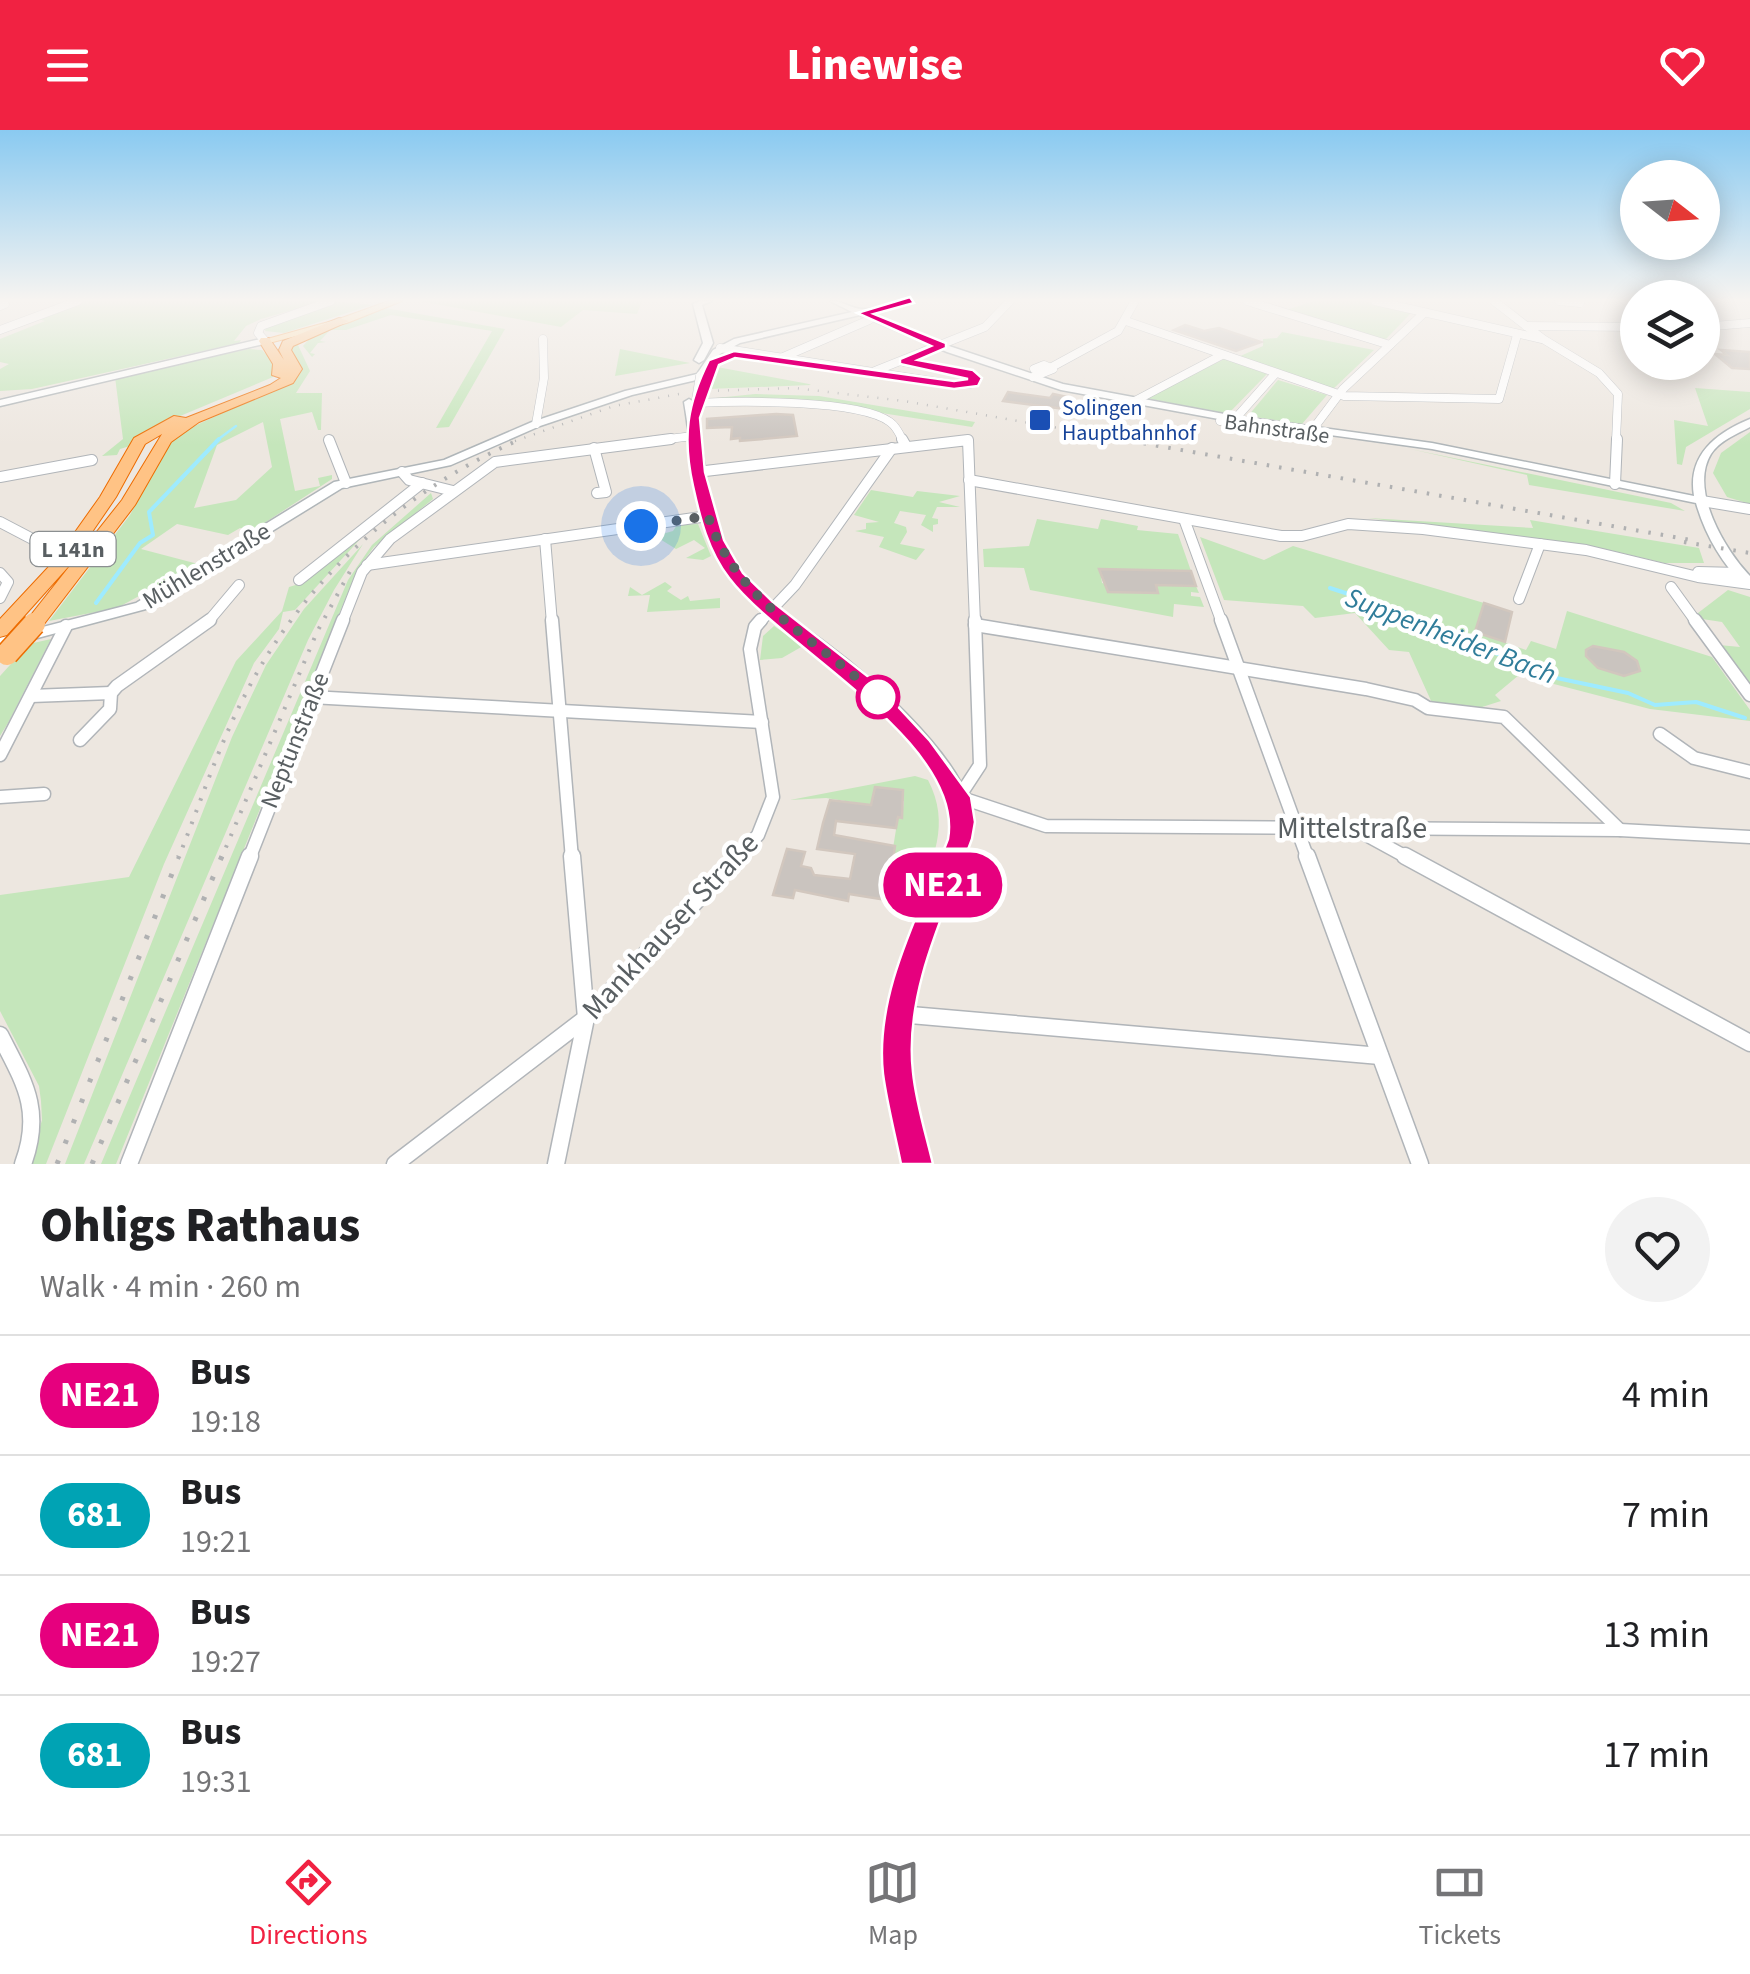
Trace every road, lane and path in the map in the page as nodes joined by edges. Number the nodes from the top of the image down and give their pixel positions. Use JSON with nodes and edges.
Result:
{"nodes":[{"id":1,"x":228,"y":349,"type":"edge"},
{"id":2,"x":270,"y":349,"type":"edge"},
{"id":3,"x":277,"y":349,"type":"edge"},
{"id":4,"x":287,"y":349,"type":"edge"},
{"id":5,"x":544,"y":349,"type":"edge"},
{"id":6,"x":706,"y":349,"type":"edge"},
{"id":7,"x":719,"y":349,"type":"edge"},
{"id":8,"x":728,"y":349,"type":"edge"},
{"id":9,"x":799,"y":349,"type":"edge"},
{"id":10,"x":934,"y":349,"type":"edge"},
{"id":11,"x":950,"y":349,"type":"edge"},
{"id":12,"x":951,"y":349,"type":"edge"},
{"id":13,"x":1092,"y":349,"type":"edge"},
{"id":14,"x":1207,"y":349,"type":"edge"},
{"id":15,"x":1386,"y":349,"type":"edge"},
{"id":16,"x":1513,"y":349,"type":"edge"},
{"id":17,"x":1560,"y":349,"type":"edge"},
{"id":18,"x":1222,"y":355,"type":"junction"},
{"id":19,"x":289,"y":358,"type":"junction"},
{"id":20,"x":781,"y":358,"type":"junction"},
{"id":21,"x":904,"y":362,"type":"junction"},
{"id":22,"x":1036,"y":370,"type":"junction"},
{"id":23,"x":862,"y":372,"type":"junction"},
{"id":24,"x":1274,"y":374,"type":"junction"},
{"id":25,"x":701,"y":376,"type":"junction"},
{"id":26,"x":688,"y":380,"type":"junction"},
{"id":27,"x":1062,"y":385,"type":"dead end"},
{"id":28,"x":1090,"y":394,"type":"junction"},
{"id":29,"x":1338,"y":395,"type":"junction"},
{"id":30,"x":1,"y":400,"type":"edge"},
{"id":31,"x":694,"y":402,"type":"junction"},
{"id":32,"x":1131,"y":402,"type":"junction"},
{"id":33,"x":1235,"y":419,"type":"junction"},
{"id":34,"x":1220,"y":420,"type":"junction"},
{"id":35,"x":1750,"y":422,"type":"edge"},
{"id":36,"x":536,"y":424,"type":"junction"},
{"id":37,"x":1310,"y":431,"type":"junction"},
{"id":38,"x":693,"y":436,"type":"junction"},
{"id":39,"x":329,"y":440,"type":"dead end"},
{"id":40,"x":906,"y":446,"type":"junction"},
{"id":41,"x":594,"y":448,"type":"junction"},
{"id":42,"x":892,"y":448,"type":"junction"},
{"id":43,"x":92,"y":460,"type":"dead end"},
{"id":44,"x":402,"y":472,"type":"junction"},
{"id":45,"x":697,"y":472,"type":"junction"},
{"id":46,"x":0,"y":477,"type":"edge"},
{"id":47,"x":969,"y":480,"type":"junction"},
{"id":48,"x":346,"y":483,"type":"junction"},
{"id":49,"x":422,"y":483,"type":"junction"},
{"id":50,"x":1615,"y":484,"type":"junction"},
{"id":51,"x":453,"y":490,"type":"junction"},
{"id":52,"x":598,"y":493,"type":"dead end"},
{"id":53,"x":1702,"y":500,"type":"junction"},
{"id":54,"x":1750,"y":509,"type":"edge"},
{"id":55,"x":708,"y":516,"type":"junction"},
{"id":56,"x":1184,"y":519,"type":"junction"},
{"id":57,"x":0,"y":522,"type":"edge"},
{"id":58,"x":545,"y":539,"type":"junction"},
{"id":59,"x":42,"y":544,"type":"dead end"},
{"id":60,"x":1540,"y":544,"type":"junction"},
{"id":61,"x":366,"y":564,"type":"junction"},
{"id":62,"x":0,"y":572,"type":"edge"},
{"id":63,"x":298,"y":580,"type":"dead end"},
{"id":64,"x":1746,"y":580,"type":"edge"},
{"id":65,"x":239,"y":586,"type":"dead end"},
{"id":66,"x":1671,"y":587,"type":"dead end"},
{"id":67,"x":0,"y":598,"type":"edge"},
{"id":68,"x":1519,"y":599,"type":"dead end"},
{"id":69,"x":774,"y":611,"type":"junction"},
{"id":70,"x":975,"y":624,"type":"junction"},
{"id":71,"x":66,"y":626,"type":"junction"},
{"id":72,"x":0,"y":630,"type":"edge"},
{"id":73,"x":2,"y":653,"type":"edge"},
{"id":74,"x":1237,"y":670,"type":"junction"},
{"id":75,"x":111,"y":693,"type":"junction"},
{"id":76,"x":1750,"y":695,"type":"edge"},
{"id":77,"x":31,"y":696,"type":"junction"},
{"id":78,"x":311,"y":697,"type":"junction"},
{"id":79,"x":562,"y":712,"type":"junction"},
{"id":80,"x":762,"y":722,"type":"junction"},
{"id":81,"x":1660,"y":734,"type":"dead end"},
{"id":82,"x":80,"y":740,"type":"dead end"},
{"id":83,"x":0,"y":756,"type":"edge"},
{"id":84,"x":1750,"y":772,"type":"edge"},
{"id":85,"x":44,"y":794,"type":"dead end"},
{"id":86,"x":0,"y":796,"type":"edge"},
{"id":87,"x":959,"y":797,"type":"junction"},
{"id":88,"x":1297,"y":828,"type":"junction"},
{"id":89,"x":1354,"y":828,"type":"junction"},
{"id":90,"x":1620,"y":830,"type":"junction"},
{"id":91,"x":1750,"y":837,"type":"edge"},
{"id":92,"x":899,"y":1014,"type":"junction"},
{"id":93,"x":586,"y":1018,"type":"junction"},
{"id":94,"x":0,"y":1036,"type":"edge"},
{"id":95,"x":1750,"y":1042,"type":"edge"},
{"id":96,"x":1380,"y":1056,"type":"junction"},
{"id":97,"x":24,"y":1164,"type":"edge"},
{"id":98,"x":128,"y":1164,"type":"edge"},
{"id":99,"x":395,"y":1164,"type":"edge"},
{"id":100,"x":556,"y":1164,"type":"edge"},
{"id":101,"x":917,"y":1164,"type":"edge"},
{"id":102,"x":1420,"y":1164,"type":"edge"}],
"edges":[{"from":1,"to":30,"type":"street"},
{"from":2,"to":72,"type":"highway","number":"L 141n"},
{"from":3,"to":19,"type":"highway"},
{"from":4,"to":19,"type":"highway"},
{"from":5,"to":36,"type":"street"},
{"from":6,"to":26,"type":"street"},
{"from":7,"to":25,"type":"street"},
{"from":8,"to":20,"type":"street"},
{"from":9,"to":20,"type":"street"},
{"from":10,"to":21,"type":"street"},
{"from":11,"to":28,"type":"street"},
{"from":12,"to":22,"type":"street"},
{"from":13,"to":22,"type":"street"},
{"from":14,"to":18,"type":"street"},
{"from":15,"to":29,"type":"street"},
{"from":16,"to":29,"type":"street"},
{"from":17,"to":50,"type":"street"},
{"from":18,"to":24,"type":"street"},
{"from":18,"to":32,"type":"street"},
{"from":19,"to":73,"type":"highway","number":"L 141n","bridge":true},
{"from":20,"to":23,"type":"street"},
{"from":21,"to":23,"type":"street"},
{"from":21,"to":23,"type":"street"},
{"from":22,"to":27,"type":"street"},
{"from":22,"to":28,"type":"street"},
{"from":24,"to":29,"type":"street"},
{"from":24,"to":33,"type":"street"},
{"from":25,"to":26,"type":"street","name":"Mühlenstraße","bridge":true},
{"from":25,"to":31,"type":"street","bridge":true},
{"from":26,"to":31,"type":"street"},
{"from":26,"to":36,"type":"street","name":"Mühlenstraße"},
{"from":28,"to":32,"type":"street","name":"Bahnstraße"},
{"from":29,"to":37,"type":"street"},
{"from":31,"to":38,"type":"street"},
{"from":31,"to":40,"type":"street"},
{"from":32,"to":33,"type":"street","name":"Bahnstraße"},
{"from":32,"to":34,"type":"street","name":"Bahnstraße"},
{"from":33,"to":34,"type":"street"},
{"from":33,"to":37,"type":"street","name":"Bahnstraße"},
{"from":34,"to":37,"type":"street","name":"Bahnstraße"},
{"from":35,"to":53,"type":"street"},
{"from":36,"to":44,"type":"street","name":"Mühlenstraße"},
{"from":37,"to":50,"type":"street","name":"Bahnstraße"},
{"from":38,"to":41,"type":"street","name":"Neptunstraße"},
{"from":38,"to":45,"type":"street"},
{"from":39,"to":48,"type":"street"},
{"from":40,"to":42,"type":"street"},
{"from":40,"to":47,"type":"street"},
{"from":41,"to":51,"type":"street","name":"Neptunstraße"},
{"from":41,"to":52,"type":"street"},
{"from":42,"to":45,"type":"street"},
{"from":42,"to":69,"type":"street","name":"Mankhauser Straße"},
{"from":43,"to":46,"type":"street"},
{"from":44,"to":48,"type":"street","name":"Mühlenstraße"},
{"from":44,"to":49,"type":"street"},
{"from":45,"to":55,"type":"street"},
{"from":47,"to":56,"type":"street"},
{"from":47,"to":70,"type":"street"},
{"from":48,"to":71,"type":"street","name":"Mühlenstraße"},
{"from":49,"to":51,"type":"street"},
{"from":49,"to":63,"type":"street"},
{"from":50,"to":53,"type":"street","name":"Bahnstraße"},
{"from":51,"to":61,"type":"street","name":"Neptunstraße"},
{"from":53,"to":54,"type":"street","name":"Bahnstraße"},
{"from":53,"to":64,"type":"street"},
{"from":55,"to":58,"type":"street"},
{"from":55,"to":69,"type":"street"},
{"from":56,"to":60,"type":"street"},
{"from":56,"to":74,"type":"street"},
{"from":57,"to":59,"type":"street"},
{"from":58,"to":61,"type":"street"},
{"from":58,"to":79,"type":"street"},
{"from":60,"to":64,"type":"street"},
{"from":60,"to":68,"type":"street"},
{"from":61,"to":78,"type":"street","name":"Neptunstraße"},
{"from":62,"to":67,"type":"street"},
{"from":65,"to":75,"type":"street"},
{"from":66,"to":76,"type":"street"},
{"from":69,"to":80,"type":"street","name":"Mankhauser Straße"},
{"from":69,"to":87,"type":"street"},
{"from":70,"to":74,"type":"street"},
{"from":70,"to":87,"type":"street"},
{"from":71,"to":73,"type":"street","name":"Mühlenstraße"},
{"from":71,"to":77,"type":"street"},
{"from":74,"to":88,"type":"street"},
{"from":74,"to":90,"type":"street"},
{"from":75,"to":77,"type":"street"},
{"from":75,"to":82,"type":"street"},
{"from":77,"to":83,"type":"street"},
{"from":78,"to":79,"type":"street"},
{"from":78,"to":98,"type":"street","name":"Neptunstraße"},
{"from":79,"to":80,"type":"street"},
{"from":79,"to":93,"type":"street"},
{"from":80,"to":93,"type":"street","name":"Mankhauser Straße"},
{"from":81,"to":84,"type":"street"},
{"from":85,"to":86,"type":"street"},
{"from":87,"to":88,"type":"street","name":"Mittelstraße"},
{"from":87,"to":92,"type":"street"},
{"from":88,"to":89,"type":"street","name":"Mittelstraße"},
{"from":88,"to":96,"type":"street"},
{"from":89,"to":90,"type":"street","name":"Mittelstraße"},
{"from":89,"to":95,"type":"street"},
{"from":90,"to":91,"type":"street","name":"Mittelstraße"},
{"from":92,"to":96,"type":"street"},
{"from":92,"to":101,"type":"street"},
{"from":93,"to":99,"type":"street","name":"Mankhauser Straße"},
{"from":93,"to":100,"type":"street"},
{"from":94,"to":97,"type":"street"},
{"from":96,"to":102,"type":"street"}]}
